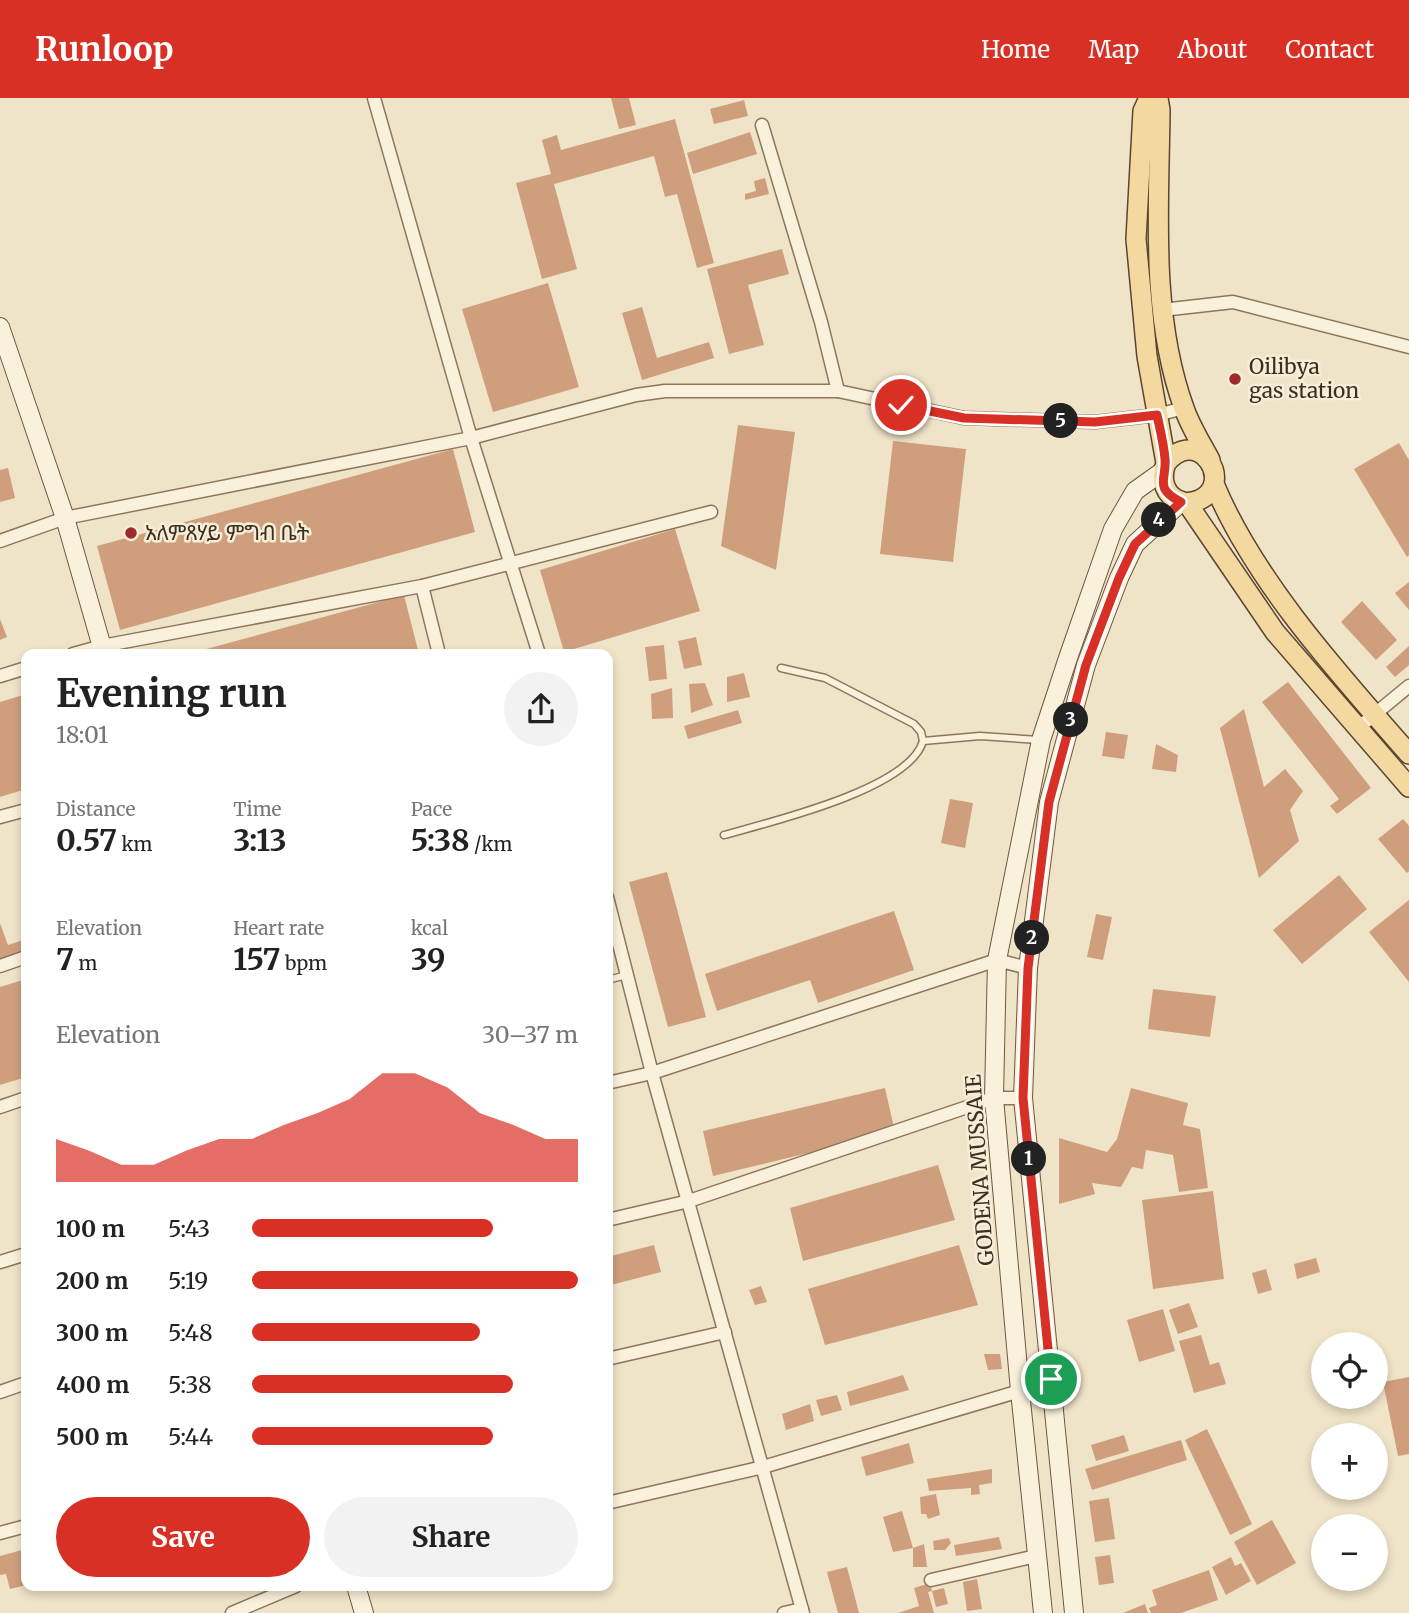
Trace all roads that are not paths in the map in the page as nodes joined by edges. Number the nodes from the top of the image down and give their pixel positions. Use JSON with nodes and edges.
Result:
{"nodes":[{"id":1,"x":374,"y":98,"type":"edge"},
{"id":2,"x":1149,"y":98,"type":"edge"},
{"id":3,"x":1158,"y":98,"type":"edge"},
{"id":4,"x":762,"y":125,"type":"dead end"},
{"id":5,"x":1138,"y":212,"type":"junction"},
{"id":6,"x":1158,"y":213,"type":"junction"},
{"id":7,"x":1162,"y":310,"type":"junction"},
{"id":8,"x":0,"y":327,"type":"edge"},
{"id":9,"x":1409,"y":347,"type":"edge"},
{"id":10,"x":6,"y":368,"type":"edge"},
{"id":11,"x":838,"y":391,"type":"junction"},
{"id":12,"x":1184,"y":408,"type":"junction"},
{"id":13,"x":1157,"y":415,"type":"junction"},
{"id":14,"x":471,"y":438,"type":"junction"},
{"id":15,"x":1210,"y":461,"type":"junction"},
{"id":16,"x":1164,"y":467,"type":"junction"},
{"id":17,"x":1214,"y":484,"type":"junction"},
{"id":18,"x":1184,"y":502,"type":"junction"},
{"id":19,"x":711,"y":512,"type":"dead end"},
{"id":20,"x":65,"y":518,"type":"junction"},
{"id":21,"x":0,"y":541,"type":"edge"},
{"id":22,"x":510,"y":562,"type":"junction"},
{"id":23,"x":422,"y":586,"type":"junction"},
{"id":24,"x":1293,"y":615,"type":"junction"},
{"id":25,"x":1275,"y":632,"type":"junction"},
{"id":26,"x":103,"y":649,"type":"edge"},
{"id":27,"x":108,"y":649,"type":"edge"},
{"id":28,"x":438,"y":649,"type":"edge"},
{"id":29,"x":537,"y":649,"type":"edge"},
{"id":30,"x":1068,"y":658,"type":"junction"},
{"id":31,"x":1086,"y":665,"type":"junction"},
{"id":32,"x":781,"y":668,"type":"dead end"},
{"id":33,"x":21,"y":670,"type":"edge"},
{"id":34,"x":0,"y":676,"type":"edge"},
{"id":35,"x":1409,"y":686,"type":"edge"},
{"id":36,"x":1375,"y":715,"type":"junction"},
{"id":37,"x":1358,"y":728,"type":"junction"},
{"id":38,"x":1041,"y":740,"type":"junction"},
{"id":39,"x":923,"y":741,"type":"junction"},
{"id":40,"x":1409,"y":754,"type":"edge"},
{"id":41,"x":1408,"y":784,"type":"edge"},
{"id":42,"x":21,"y":811,"type":"edge"},
{"id":43,"x":0,"y":817,"type":"edge"},
{"id":44,"x":724,"y":835,"type":"dead end"},
{"id":45,"x":613,"y":919,"type":"edge"},
{"id":46,"x":21,"y":959,"type":"edge"},
{"id":47,"x":997,"y":960,"type":"junction"},
{"id":48,"x":0,"y":966,"type":"edge"},
{"id":49,"x":1028,"y":968,"type":"junction"},
{"id":50,"x":628,"y":975,"type":"junction"},
{"id":51,"x":613,"y":979,"type":"edge"},
{"id":52,"x":652,"y":1073,"type":"junction"},
{"id":53,"x":613,"y":1082,"type":"edge"},
{"id":54,"x":994,"y":1098,"type":"junction"},
{"id":55,"x":1023,"y":1098,"type":"junction"},
{"id":56,"x":21,"y":1100,"type":"edge"},
{"id":57,"x":0,"y":1107,"type":"edge"},
{"id":58,"x":688,"y":1201,"type":"junction"},
{"id":59,"x":613,"y":1219,"type":"edge"},
{"id":60,"x":21,"y":1256,"type":"edge"},
{"id":61,"x":0,"y":1262,"type":"edge"},
{"id":62,"x":724,"y":1332,"type":"junction"},
{"id":63,"x":613,"y":1358,"type":"edge"},
{"id":64,"x":1051,"y":1379,"type":"junction"},
{"id":65,"x":21,"y":1385,"type":"edge"},
{"id":66,"x":1020,"y":1391,"type":"junction"},
{"id":67,"x":0,"y":1392,"type":"edge"},
{"id":68,"x":763,"y":1467,"type":"junction"},
{"id":69,"x":613,"y":1502,"type":"edge"},
{"id":70,"x":21,"y":1527,"type":"edge"},
{"id":71,"x":0,"y":1533,"type":"edge"},
{"id":72,"x":1036,"y":1556,"type":"junction"},
{"id":73,"x":931,"y":1580,"type":"dead end"},
{"id":74,"x":284,"y":1591,"type":"edge"},
{"id":75,"x":357,"y":1591,"type":"edge"},
{"id":76,"x":803,"y":1611,"type":"edge"},
{"id":77,"x":232,"y":1613,"type":"edge"},
{"id":78,"x":364,"y":1613,"type":"edge"},
{"id":79,"x":784,"y":1613,"type":"edge"},
{"id":80,"x":1043,"y":1613,"type":"edge"},
{"id":81,"x":1074,"y":1613,"type":"edge"}],
"edges":[{"from":1,"to":14,"type":"street"},
{"from":2,"to":5,"type":"main road"},
{"from":3,"to":6,"type":"main road"},
{"from":4,"to":11,"type":"street"},
{"from":5,"to":6,"type":"main road"},
{"from":5,"to":13,"type":"main road"},
{"from":6,"to":7,"type":"main road"},
{"from":7,"to":9,"type":"street"},
{"from":7,"to":12,"type":"main road"},
{"from":8,"to":10,"type":"street"},
{"from":10,"to":20,"type":"street"},
{"from":11,"to":13,"type":"street"},
{"from":11,"to":14,"type":"street"},
{"from":12,"to":13,"type":"street"},
{"from":12,"to":15,"type":"main road"},
{"from":13,"to":16,"type":"main road"},
{"from":14,"to":20,"type":"street"},
{"from":14,"to":22,"type":"street"},
{"from":15,"to":16,"type":"main road"},
{"from":15,"to":17,"type":"main road"},
{"from":16,"to":18,"type":"main road"},
{"from":16,"to":30,"type":"street","name":"GODENA MUSSAIE"},
{"from":17,"to":18,"type":"main road"},
{"from":17,"to":24,"type":"main road"},
{"from":18,"to":25,"type":"main road"},
{"from":18,"to":31,"type":"street"},
{"from":19,"to":22,"type":"street"},
{"from":20,"to":21,"type":"street"},
{"from":20,"to":26,"type":"street"},
{"from":22,"to":23,"type":"street"},
{"from":22,"to":29,"type":"street"},
{"from":23,"to":27,"type":"street"},
{"from":23,"to":28,"type":"street"},
{"from":24,"to":25,"type":"main road"},
{"from":24,"to":36,"type":"main road"},
{"from":25,"to":37,"type":"main road"},
{"from":30,"to":31,"type":"street"},
{"from":30,"to":38,"type":"street","name":"GODENA MUSSAIE"},
{"from":31,"to":49,"type":"street"},
{"from":32,"to":39,"type":"lane"},
{"from":33,"to":34,"type":"street"},
{"from":35,"to":36,"type":"street"},
{"from":36,"to":37,"type":"street"},
{"from":36,"to":40,"type":"main road"},
{"from":37,"to":41,"type":"main road"},
{"from":38,"to":39,"type":"lane"},
{"from":38,"to":47,"type":"street","name":"GODENA MUSSAIE"},
{"from":39,"to":44,"type":"lane"},
{"from":42,"to":43,"type":"street"},
{"from":45,"to":50,"type":"street"},
{"from":46,"to":48,"type":"street"},
{"from":47,"to":49,"type":"street"},
{"from":47,"to":52,"type":"street"},
{"from":47,"to":54,"type":"street","name":"GODENA MUSSAIE"},
{"from":49,"to":55,"type":"street"},
{"from":50,"to":51,"type":"lane"},
{"from":50,"to":52,"type":"street"},
{"from":52,"to":53,"type":"street"},
{"from":52,"to":58,"type":"street"},
{"from":54,"to":55,"type":"street"},
{"from":54,"to":58,"type":"street"},
{"from":54,"to":66,"type":"street","name":"GODENA MUSSAIE"},
{"from":55,"to":64,"type":"street"},
{"from":56,"to":57,"type":"street"},
{"from":58,"to":59,"type":"street"},
{"from":58,"to":62,"type":"street"},
{"from":60,"to":61,"type":"street"},
{"from":62,"to":63,"type":"street"},
{"from":62,"to":68,"type":"street"},
{"from":64,"to":66,"type":"street"},
{"from":64,"to":81,"type":"street"},
{"from":65,"to":67,"type":"street"},
{"from":66,"to":68,"type":"street"},
{"from":66,"to":72,"type":"street","name":"GODENA MUSSAIE"},
{"from":68,"to":69,"type":"street"},
{"from":68,"to":76,"type":"street"},
{"from":70,"to":71,"type":"street"},
{"from":72,"to":73,"type":"street"},
{"from":72,"to":80,"type":"street","name":"GODENA MUSSAIE"},
{"from":74,"to":77,"type":"street"},
{"from":75,"to":78,"type":"street"},
{"from":76,"to":79,"type":"street"}]}
